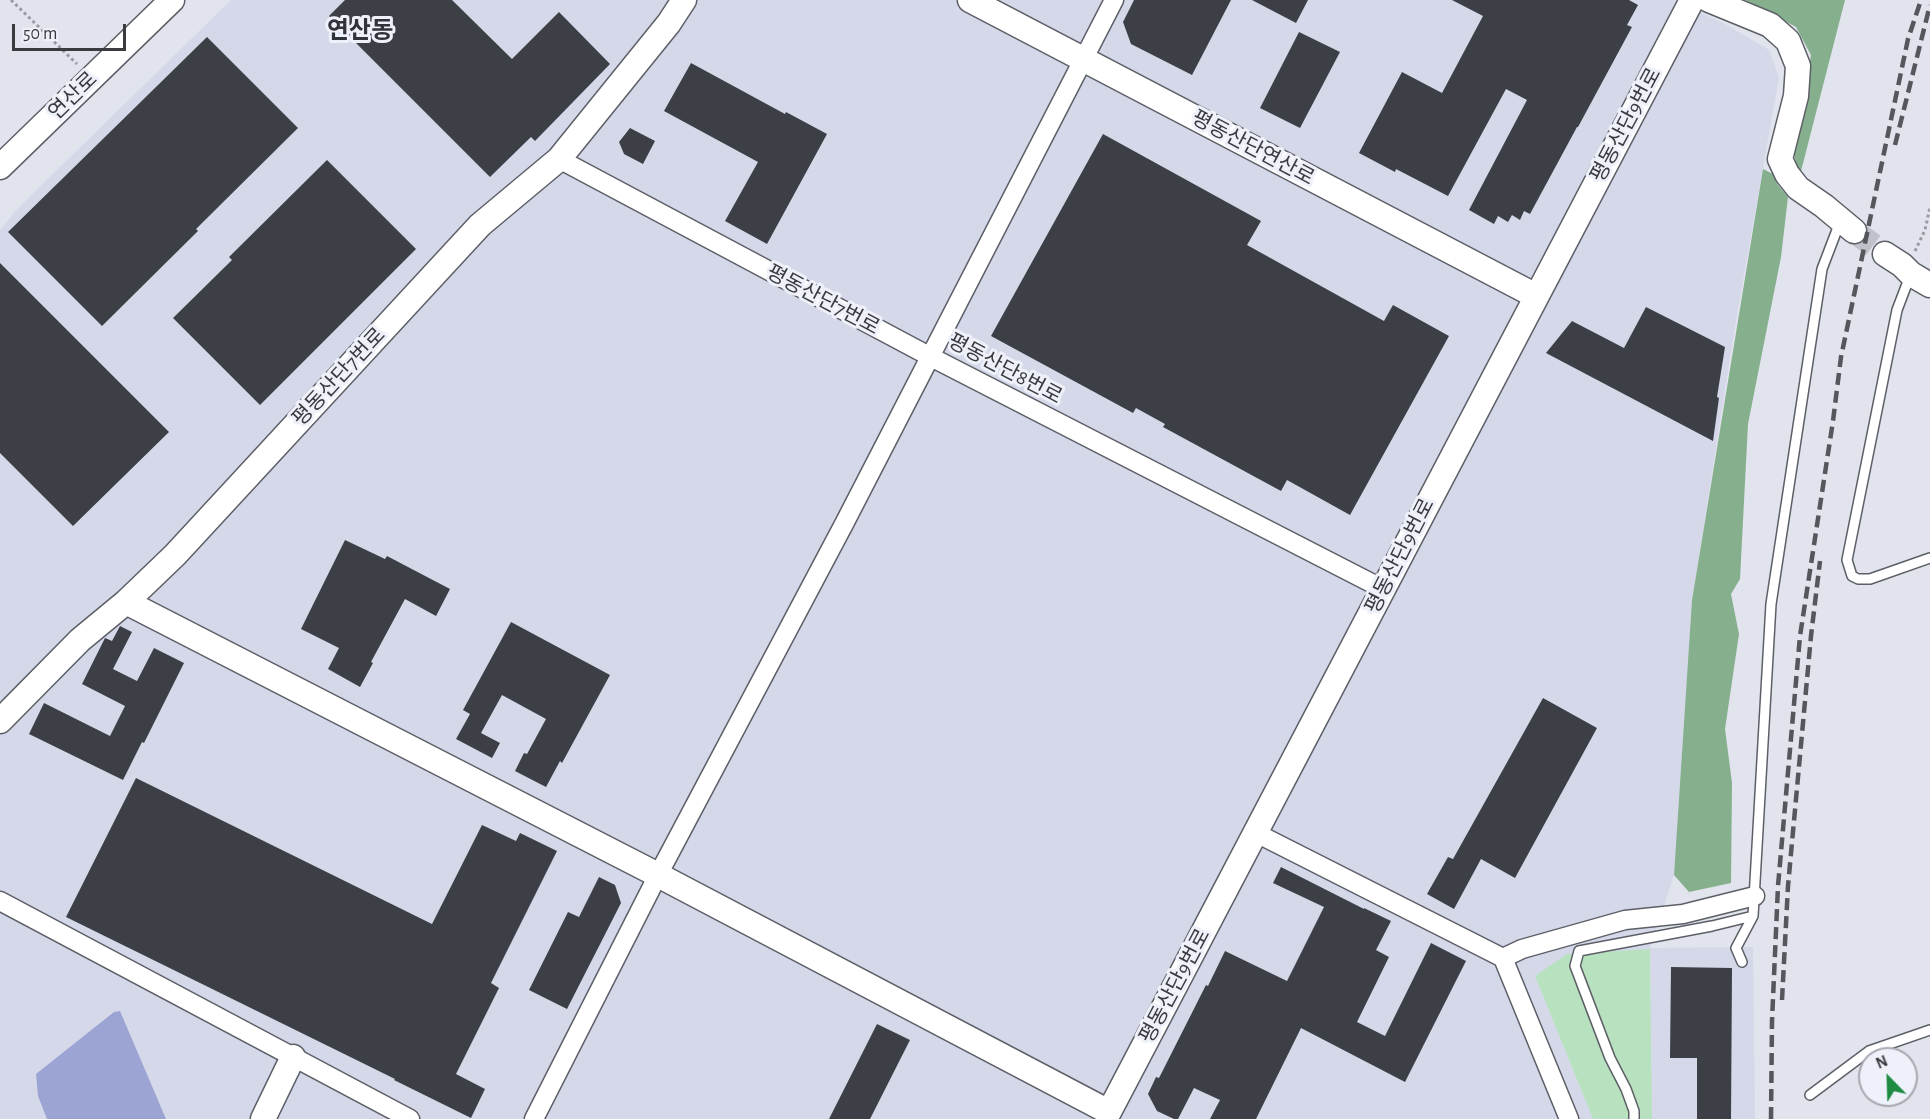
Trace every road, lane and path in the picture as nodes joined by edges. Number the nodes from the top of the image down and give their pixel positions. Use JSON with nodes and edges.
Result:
{"nodes":[{"id":1,"x":11,"y":0,"type":"edge"},
{"id":2,"x":172,"y":0,"type":"edge"},
{"id":3,"x":684,"y":0,"type":"edge"},
{"id":4,"x":970,"y":0,"type":"edge"},
{"id":5,"x":1114,"y":0,"type":"edge"},
{"id":6,"x":1692,"y":0,"type":"edge"},
{"id":7,"x":1709,"y":0,"type":"edge"},
{"id":8,"x":1084,"y":59,"type":"junction"},
{"id":9,"x":91,"y":78,"type":"junction"},
{"id":10,"x":559,"y":159,"type":"junction"},
{"id":11,"x":0,"y":166,"type":"edge"},
{"id":12,"x":1930,"y":207,"type":"edge"},
{"id":13,"x":1847,"y":225,"type":"joint"},
{"id":14,"x":1907,"y":270,"type":"edge"},
{"id":15,"x":1536,"y":296,"type":"junction"},
{"id":16,"x":929,"y":356,"type":"junction"},
{"id":17,"x":1930,"y":558,"type":"edge"},
{"id":18,"x":1383,"y":589,"type":"junction"},
{"id":19,"x":126,"y":602,"type":"junction"},
{"id":20,"x":0,"y":721,"type":"edge"},
{"id":21,"x":1256,"y":833,"type":"junction"},
{"id":22,"x":658,"y":875,"type":"junction"},
{"id":23,"x":1755,"y":896,"type":"junction"},
{"id":24,"x":0,"y":902,"type":"edge"},
{"id":25,"x":1753,"y":916,"type":"junction"},
{"id":26,"x":1503,"y":958,"type":"junction"},
{"id":27,"x":1742,"y":962,"type":"dead end"},
{"id":28,"x":1930,"y":1030,"type":"edge"},
{"id":29,"x":293,"y":1057,"type":"junction"},
{"id":30,"x":1810,"y":1095,"type":"dead end"},
{"id":31,"x":1113,"y":1117,"type":"edge"},
{"id":32,"x":263,"y":1119,"type":"edge"},
{"id":33,"x":410,"y":1119,"type":"edge"},
{"id":34,"x":534,"y":1119,"type":"edge"},
{"id":35,"x":1569,"y":1119,"type":"edge"},
{"id":36,"x":1634,"y":1119,"type":"edge"}],
"edges":[{"from":1,"to":9,"type":"path"},
{"from":2,"to":9,"type":"street","name":"연산로"},
{"from":3,"to":10,"type":"street","name":"평동산단7번로"},
{"from":4,"to":8,"type":"street","name":"평동산단연산로"},
{"from":5,"to":8,"type":"street","name":"평동산단8번로"},
{"from":6,"to":15,"type":"street","name":"평동산단9번로"},
{"from":7,"to":13,"type":"street"},
{"from":8,"to":15,"type":"street","name":"평동산단연산로"},
{"from":8,"to":16,"type":"street","name":"평동산단8번로"},
{"from":9,"to":11,"type":"street","name":"연산로"},
{"from":10,"to":16,"type":"street","name":"평동산단7번로"},
{"from":10,"to":19,"type":"street","name":"평동산단7번로"},
{"from":12,"to":14,"type":"path"},
{"from":13,"to":23,"type":"lane"},
{"from":14,"to":17,"type":"lane"},
{"from":15,"to":18,"type":"street","name":"평동산단9번로"},
{"from":16,"to":18,"type":"street","name":"평동산단8번로"},
{"from":16,"to":22,"type":"street"},
{"from":18,"to":21,"type":"street","name":"평동산단9번로"},
{"from":19,"to":20,"type":"street","name":"평동산단7번로"},
{"from":19,"to":22,"type":"street"},
{"from":21,"to":26,"type":"street"},
{"from":21,"to":31,"type":"street","name":"평동산단9번로"},
{"from":22,"to":31,"type":"street"},
{"from":22,"to":34,"type":"street"},
{"from":23,"to":25,"type":"lane"},
{"from":23,"to":26,"type":"street"},
{"from":24,"to":29,"type":"street"},
{"from":25,"to":27,"type":"lane"},
{"from":25,"to":36,"type":"lane"},
{"from":26,"to":35,"type":"street"},
{"from":28,"to":30,"type":"lane"},
{"from":29,"to":32,"type":"street"},
{"from":29,"to":33,"type":"street"}]}
